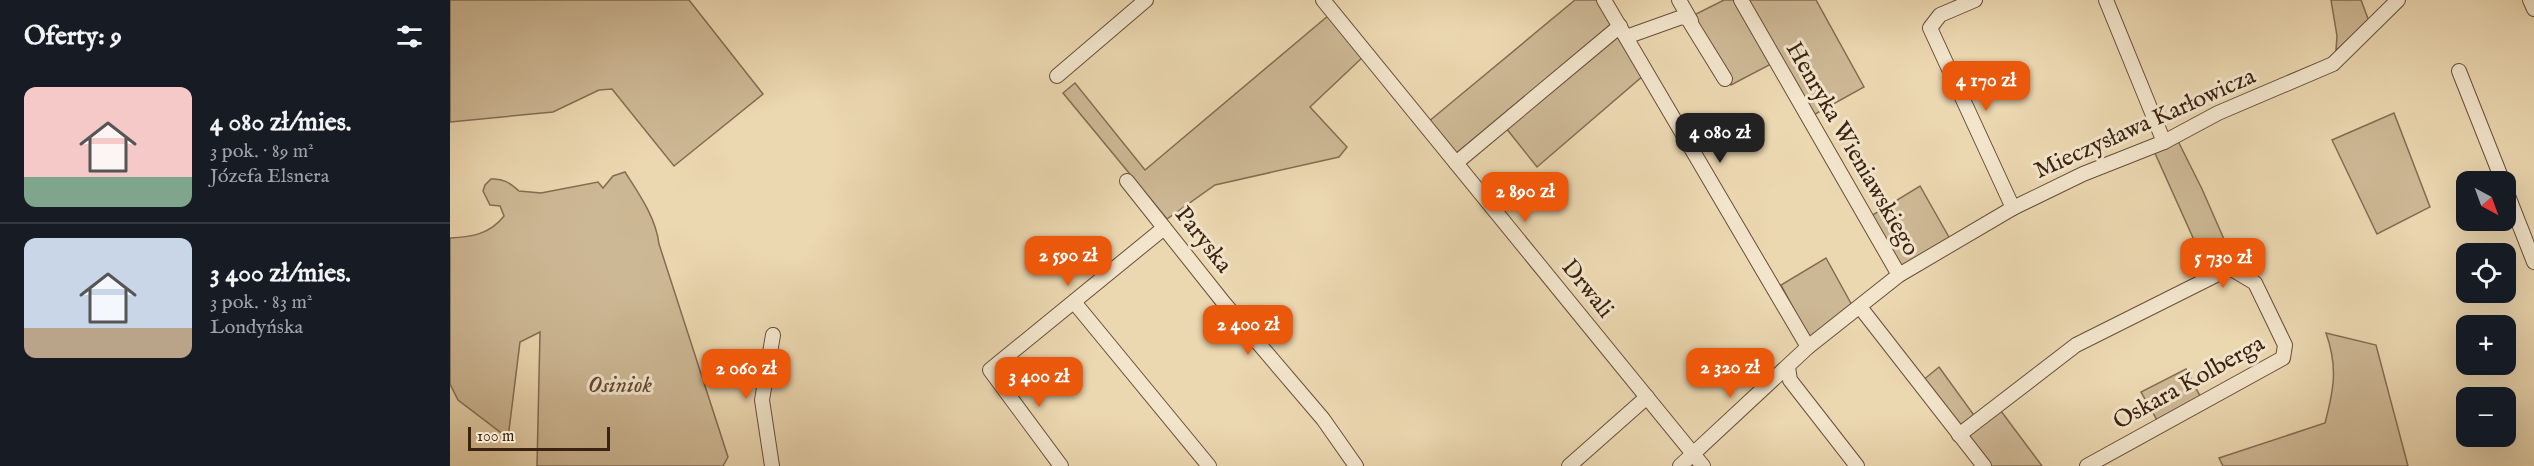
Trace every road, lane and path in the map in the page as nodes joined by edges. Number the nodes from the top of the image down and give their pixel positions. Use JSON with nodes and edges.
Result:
{"nodes":[{"id":1,"x":1146,"y":0,"type":"edge"},
{"id":2,"x":1323,"y":0,"type":"edge"},
{"id":3,"x":1604,"y":0,"type":"edge"},
{"id":4,"x":1679,"y":0,"type":"edge"},
{"id":5,"x":1741,"y":0,"type":"edge"},
{"id":6,"x":1976,"y":0,"type":"edge"},
{"id":7,"x":2106,"y":0,"type":"edge"},
{"id":8,"x":2398,"y":0,"type":"edge"},
{"id":9,"x":2530,"y":0,"type":"edge"},
{"id":10,"x":2534,"y":9,"type":"edge"},
{"id":11,"x":1691,"y":21,"type":"junction"},
{"id":12,"x":1623,"y":31,"type":"junction"},
{"id":13,"x":2459,"y":71,"type":"dead end"},
{"id":14,"x":1057,"y":76,"type":"dead end"},
{"id":15,"x":1725,"y":79,"type":"dead end"},
{"id":16,"x":2164,"y":142,"type":"junction"},
{"id":17,"x":1456,"y":163,"type":"junction"},
{"id":18,"x":2498,"y":171,"type":"edge"},
{"id":19,"x":1127,"y":181,"type":"dead end"},
{"id":20,"x":2013,"y":208,"type":"junction"},
{"id":21,"x":2516,"y":216,"type":"edge"},
{"id":22,"x":1164,"y":228,"type":"junction"},
{"id":23,"x":2534,"y":262,"type":"edge"},
{"id":24,"x":1899,"y":275,"type":"junction"},
{"id":25,"x":1074,"y":302,"type":"junction"},
{"id":26,"x":1860,"y":308,"type":"junction"},
{"id":27,"x":773,"y":335,"type":"dead end"},
{"id":28,"x":1808,"y":347,"type":"junction"},
{"id":29,"x":1788,"y":367,"type":"junction"},
{"id":30,"x":1647,"y":397,"type":"junction"},
{"id":31,"x":1959,"y":435,"type":"junction"},
{"id":32,"x":1693,"y":454,"type":"junction"},
{"id":33,"x":2097,"y":464,"type":"edge"},
{"id":34,"x":772,"y":466,"type":"edge"},
{"id":35,"x":1061,"y":466,"type":"edge"},
{"id":36,"x":1209,"y":466,"type":"edge"},
{"id":37,"x":1356,"y":466,"type":"edge"},
{"id":38,"x":1569,"y":466,"type":"edge"},
{"id":39,"x":1680,"y":466,"type":"edge"},
{"id":40,"x":1703,"y":466,"type":"edge"},
{"id":41,"x":1857,"y":466,"type":"edge"},
{"id":42,"x":1984,"y":466,"type":"edge"}],
"edges":[{"from":1,"to":14,"type":"street"},
{"from":2,"to":17,"type":"street","name":"Drwali"},
{"from":3,"to":12,"type":"street"},
{"from":4,"to":11,"type":"street"},
{"from":5,"to":24,"type":"street","name":"Henryka Wieniawskiego"},
{"from":6,"to":20,"type":"street"},
{"from":7,"to":16,"type":"street"},
{"from":8,"to":16,"type":"street","name":"Mieczysława Karłowicza"},
{"from":9,"to":10,"type":"street"},
{"from":11,"to":12,"type":"street"},
{"from":11,"to":15,"type":"street"},
{"from":12,"to":17,"type":"street"},
{"from":12,"to":28,"type":"street"},
{"from":13,"to":18,"type":"street"},
{"from":16,"to":20,"type":"street","name":"Mieczysława Karłowicza"},
{"from":17,"to":30,"type":"street","name":"Drwali"},
{"from":19,"to":22,"type":"street","name":"Paryska"},
{"from":20,"to":24,"type":"street","name":"Mieczysława Karłowicza"},
{"from":21,"to":23,"type":"street"},
{"from":22,"to":25,"type":"street"},
{"from":22,"to":37,"type":"street","name":"Paryska"},
{"from":24,"to":26,"type":"street","name":"Henryka Wieniawskiego"},
{"from":25,"to":35,"type":"street"},
{"from":25,"to":36,"type":"street"},
{"from":26,"to":28,"type":"street","name":"Henryka Wieniawskiego"},
{"from":26,"to":31,"type":"street"},
{"from":27,"to":34,"type":"street"},
{"from":28,"to":29,"type":"street","name":"Henryka Wieniawskiego"},
{"from":29,"to":32,"type":"street","name":"Henryka Wieniawskiego"},
{"from":29,"to":41,"type":"street"},
{"from":30,"to":32,"type":"street","name":"Drwali"},
{"from":30,"to":38,"type":"street"},
{"from":31,"to":33,"type":"street","name":"Oskara Kolberga"},
{"from":31,"to":42,"type":"street"},
{"from":32,"to":39,"type":"street","name":"Henryka Wieniawskiego"},
{"from":32,"to":40,"type":"street","name":"Drwali"}]}
